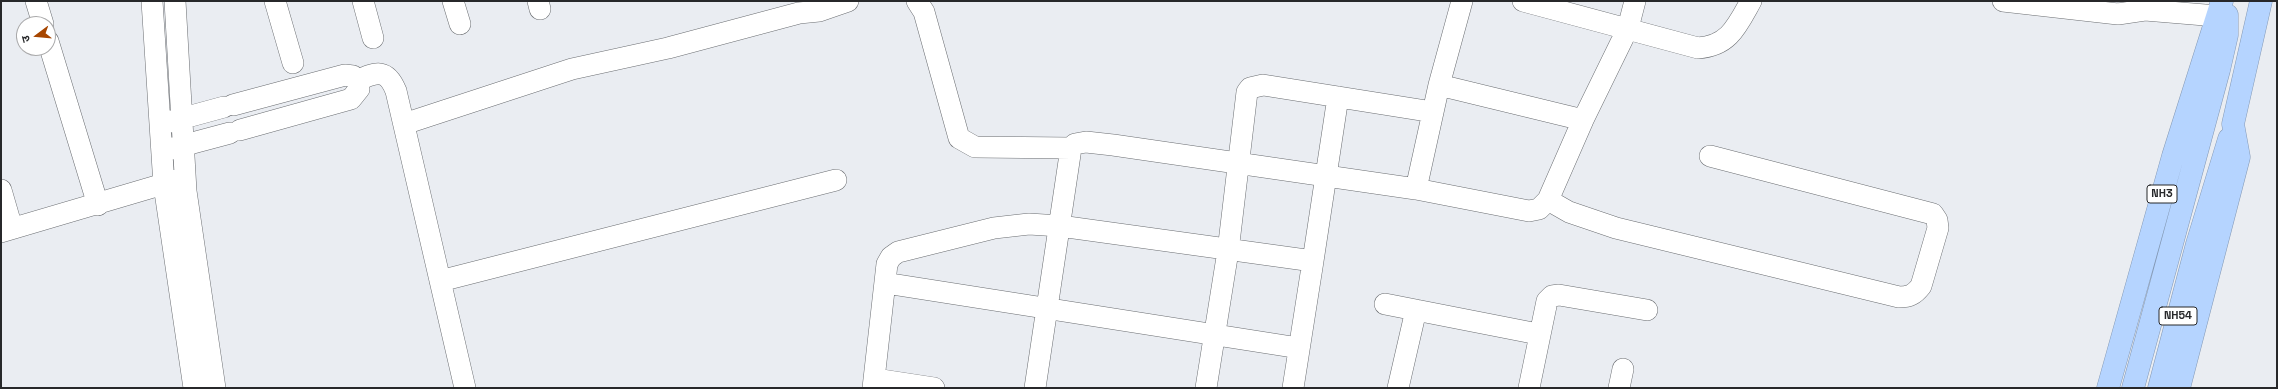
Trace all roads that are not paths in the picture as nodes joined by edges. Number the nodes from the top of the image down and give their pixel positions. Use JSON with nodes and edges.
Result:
{"nodes":[{"id":1,"x":36,"y":1,"type":"edge"},
{"id":2,"x":152,"y":1,"type":"edge"},
{"id":3,"x":175,"y":1,"type":"edge"},
{"id":4,"x":275,"y":1,"type":"edge"},
{"id":5,"x":363,"y":1,"type":"edge"},
{"id":6,"x":453,"y":1,"type":"edge"},
{"id":7,"x":848,"y":1,"type":"edge"},
{"id":8,"x":917,"y":1,"type":"edge"},
{"id":9,"x":1462,"y":1,"type":"edge"},
{"id":10,"x":1523,"y":1,"type":"edge"},
{"id":11,"x":1635,"y":1,"type":"edge"},
{"id":12,"x":1751,"y":1,"type":"edge"},
{"id":13,"x":2003,"y":1,"type":"edge"},
{"id":14,"x":2261,"y":1,"type":"edge"},
{"id":15,"x":1550,"y":4,"type":"edge"},
{"id":16,"x":2137,"y":5,"type":"edge"},
{"id":17,"x":2222,"y":6,"type":"edge"},
{"id":18,"x":41,"y":16,"type":"edge"},
{"id":19,"x":460,"y":24,"type":"dead end"},
{"id":20,"x":1628,"y":28,"type":"junction"},
{"id":21,"x":373,"y":38,"type":"dead end"},
{"id":22,"x":53,"y":56,"type":"edge"},
{"id":23,"x":293,"y":62,"type":"dead end"},
{"id":24,"x":357,"y":82,"type":"junction"},
{"id":25,"x":1439,"y":84,"type":"junction"},
{"id":26,"x":1338,"y":97,"type":"junction"},
{"id":27,"x":1433,"y":112,"type":"junction"},
{"id":28,"x":182,"y":119,"type":"junction"},
{"id":29,"x":1582,"y":120,"type":"junction"},
{"id":30,"x":404,"y":124,"type":"junction"},
{"id":31,"x":2233,"y":124,"type":"junction"},
{"id":32,"x":160,"y":125,"type":"junction"},
{"id":33,"x":183,"y":146,"type":"junction"},
{"id":34,"x":1071,"y":148,"type":"junction"},
{"id":35,"x":162,"y":152,"type":"junction"},
{"id":36,"x":1710,"y":156,"type":"dead end"},
{"id":37,"x":1238,"y":162,"type":"junction"},
{"id":38,"x":1327,"y":175,"type":"junction"},
{"id":39,"x":185,"y":178,"type":"junction"},
{"id":40,"x":836,"y":180,"type":"dead end"},
{"id":41,"x":164,"y":185,"type":"junction"},
{"id":42,"x":1416,"y":189,"type":"junction"},
{"id":43,"x":1,"y":190,"type":"edge"},
{"id":44,"x":1548,"y":200,"type":"junction"},
{"id":45,"x":98,"y":205,"type":"junction"},
{"id":46,"x":1060,"y":226,"type":"junction"},
{"id":47,"x":7,"y":230,"type":"edge"},
{"id":48,"x":1228,"y":251,"type":"junction"},
{"id":49,"x":1313,"y":261,"type":"junction"},
{"id":50,"x":440,"y":281,"type":"junction"},
{"id":51,"x":885,"y":283,"type":"junction"},
{"id":52,"x":1386,"y":304,"type":"dead end"},
{"id":53,"x":1047,"y":310,"type":"junction"},
{"id":54,"x":1416,"y":310,"type":"junction"},
{"id":55,"x":1647,"y":310,"type":"dead end"},
{"id":56,"x":1538,"y":334,"type":"junction"},
{"id":57,"x":1214,"y":335,"type":"junction"},
{"id":58,"x":1299,"y":348,"type":"junction"},
{"id":59,"x":874,"y":384,"type":"edge"},
{"id":60,"x":194,"y":388,"type":"edge"},
{"id":61,"x":215,"y":388,"type":"edge"},
{"id":62,"x":465,"y":388,"type":"edge"},
{"id":63,"x":934,"y":388,"type":"edge"},
{"id":64,"x":1035,"y":388,"type":"edge"},
{"id":65,"x":1206,"y":388,"type":"edge"},
{"id":66,"x":1293,"y":388,"type":"edge"},
{"id":67,"x":1398,"y":388,"type":"edge"},
{"id":68,"x":1528,"y":388,"type":"edge"},
{"id":69,"x":2108,"y":388,"type":"edge"},
{"id":70,"x":2133,"y":388,"type":"edge"},
{"id":71,"x":2159,"y":388,"type":"edge"},
{"id":72,"x":2179,"y":388,"type":"edge"}],
"edges":[{"from":1,"to":18,"type":"street"},
{"from":2,"to":32,"type":"street"},
{"from":3,"to":28,"type":"street"},
{"from":4,"to":23,"type":"street"},
{"from":5,"to":21,"type":"street"},
{"from":6,"to":19,"type":"street"},
{"from":7,"to":30,"type":"street"},
{"from":8,"to":34,"type":"street"},
{"from":9,"to":25,"type":"street"},
{"from":10,"to":15,"type":"street"},
{"from":11,"to":20,"type":"street"},
{"from":12,"to":20,"type":"street"},
{"from":13,"to":16,"type":"street"},
{"from":14,"to":31,"type":"highway"},
{"from":15,"to":20,"type":"street"},
{"from":16,"to":17,"type":"street"},
{"from":17,"to":69,"type":"highway","number":"NH3"},
{"from":17,"to":70,"type":"highway","number":"NH3"},
{"from":20,"to":29,"type":"street"},
{"from":22,"to":45,"type":"street"},
{"from":24,"to":28,"type":"street"},
{"from":24,"to":30,"type":"street"},
{"from":24,"to":33,"type":"street"},
{"from":25,"to":27,"type":"street"},
{"from":25,"to":29,"type":"street"},
{"from":26,"to":27,"type":"street"},
{"from":26,"to":37,"type":"street"},
{"from":26,"to":38,"type":"street"},
{"from":27,"to":42,"type":"street"},
{"from":28,"to":32,"type":"street"},
{"from":28,"to":33,"type":"street"},
{"from":29,"to":44,"type":"street"},
{"from":30,"to":50,"type":"street"},
{"from":31,"to":71,"type":"highway","number":"NH54"},
{"from":31,"to":72,"type":"highway"},
{"from":32,"to":35,"type":"street"},
{"from":33,"to":35,"type":"street"},
{"from":33,"to":39,"type":"street"},
{"from":34,"to":37,"type":"street"},
{"from":34,"to":46,"type":"street"},
{"from":35,"to":41,"type":"street"},
{"from":36,"to":44,"type":"street"},
{"from":37,"to":38,"type":"street"},
{"from":37,"to":48,"type":"street"},
{"from":38,"to":42,"type":"street"},
{"from":38,"to":49,"type":"street"},
{"from":39,"to":41,"type":"street"},
{"from":39,"to":61,"type":"street"},
{"from":40,"to":50,"type":"street"},
{"from":41,"to":45,"type":"street"},
{"from":41,"to":60,"type":"street"},
{"from":42,"to":44,"type":"street"},
{"from":43,"to":47,"type":"street"},
{"from":45,"to":47,"type":"street"},
{"from":46,"to":48,"type":"street"},
{"from":46,"to":51,"type":"street"},
{"from":46,"to":53,"type":"street"},
{"from":48,"to":49,"type":"street"},
{"from":48,"to":57,"type":"street"},
{"from":49,"to":58,"type":"street"},
{"from":50,"to":62,"type":"street"},
{"from":51,"to":53,"type":"street"},
{"from":51,"to":59,"type":"street"},
{"from":52,"to":54,"type":"street"},
{"from":53,"to":57,"type":"street"},
{"from":53,"to":64,"type":"street"},
{"from":54,"to":56,"type":"street"},
{"from":54,"to":67,"type":"street"},
{"from":55,"to":56,"type":"street"},
{"from":56,"to":68,"type":"street"},
{"from":57,"to":58,"type":"street"},
{"from":57,"to":65,"type":"street"},
{"from":58,"to":66,"type":"street"},
{"from":59,"to":63,"type":"street"}]}
